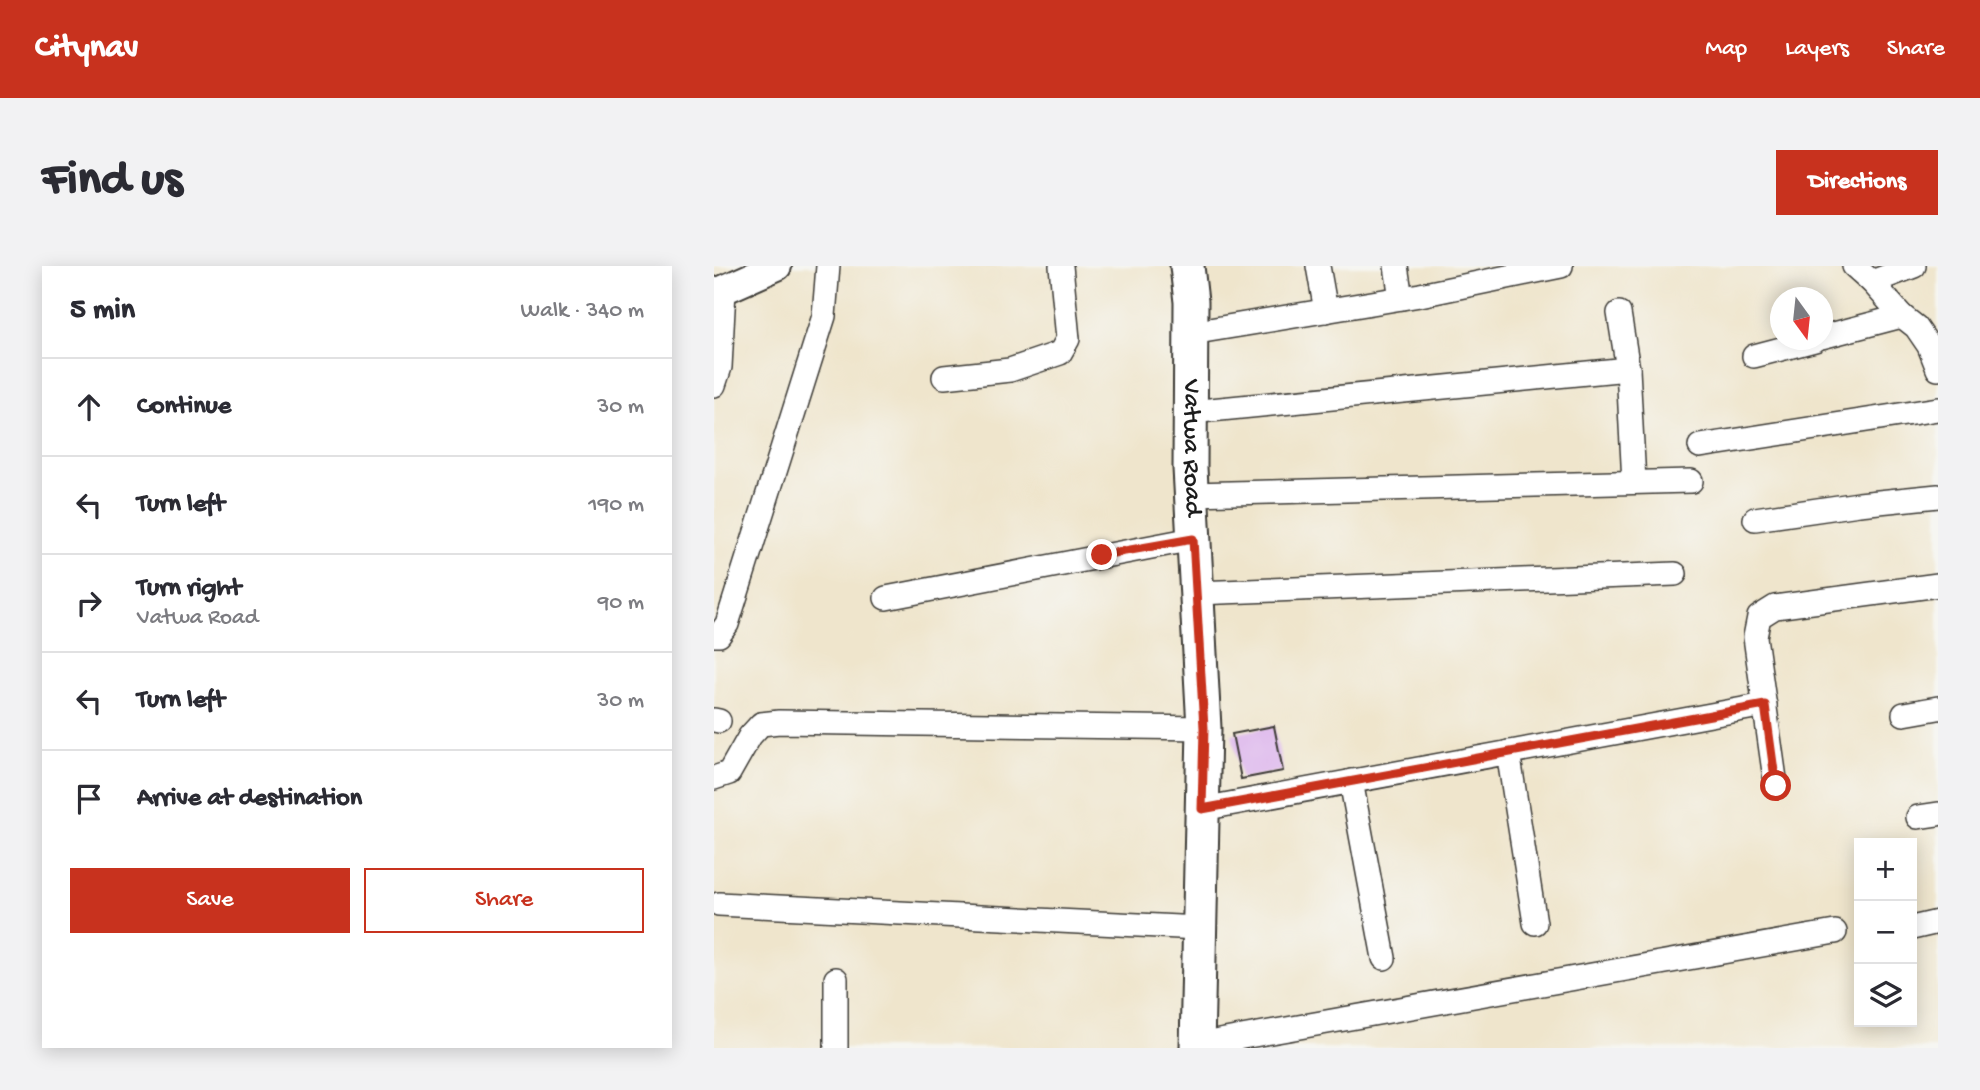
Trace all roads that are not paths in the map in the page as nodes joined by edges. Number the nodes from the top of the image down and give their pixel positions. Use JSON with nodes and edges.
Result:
{"nodes":[{"id":1,"x":777,"y":266,"type":"edge"},
{"id":2,"x":828,"y":266,"type":"edge"},
{"id":3,"x":1061,"y":266,"type":"edge"},
{"id":4,"x":1187,"y":266,"type":"edge"},
{"id":5,"x":1318,"y":266,"type":"edge"},
{"id":6,"x":1396,"y":266,"type":"edge"},
{"id":7,"x":1562,"y":266,"type":"edge"},
{"id":8,"x":1854,"y":266,"type":"edge"},
{"id":9,"x":1914,"y":266,"type":"edge"},
{"id":10,"x":717,"y":279,"type":"edge"},
{"id":11,"x":1872,"y":282,"type":"junction"},
{"id":12,"x":1401,"y":298,"type":"junction"},
{"id":13,"x":1326,"y":311,"type":"junction"},
{"id":14,"x":1619,"y":313,"type":"dead end"},
{"id":15,"x":1902,"y":316,"type":"junction"},
{"id":16,"x":1191,"y":333,"type":"junction"},
{"id":17,"x":1833,"y":334,"type":"edge"},
{"id":18,"x":1777,"y":350,"type":"edge"},
{"id":19,"x":1754,"y":356,"type":"dead end"},
{"id":20,"x":1628,"y":369,"type":"junction"},
{"id":21,"x":1938,"y":369,"type":"edge"},
{"id":22,"x":944,"y":377,"type":"dead end"},
{"id":23,"x":714,"y":385,"type":"edge"},
{"id":24,"x":1938,"y":409,"type":"edge"},
{"id":25,"x":1190,"y":412,"type":"junction"},
{"id":26,"x":1700,"y":446,"type":"dead end"},
{"id":27,"x":1691,"y":481,"type":"dead end"},
{"id":28,"x":1634,"y":482,"type":"junction"},
{"id":29,"x":1191,"y":494,"type":"junction"},
{"id":30,"x":1938,"y":496,"type":"edge"},
{"id":31,"x":1755,"y":519,"type":"dead end"},
{"id":32,"x":1193,"y":539,"type":"junction"},
{"id":33,"x":1675,"y":573,"type":"dead end"},
{"id":34,"x":1938,"y":585,"type":"edge"},
{"id":35,"x":1196,"y":593,"type":"junction"},
{"id":36,"x":886,"y":598,"type":"dead end"},
{"id":37,"x":714,"y":635,"type":"edge"},
{"id":38,"x":1765,"y":705,"type":"junction"},
{"id":39,"x":1938,"y":708,"type":"edge"},
{"id":40,"x":1904,"y":714,"type":"dead end"},
{"id":41,"x":1204,"y":728,"type":"junction"},
{"id":42,"x":1508,"y":752,"type":"junction"},
{"id":43,"x":714,"y":778,"type":"edge"},
{"id":44,"x":1351,"y":781,"type":"junction"},
{"id":45,"x":1776,"y":786,"type":"dead end"},
{"id":46,"x":1202,"y":809,"type":"junction"},
{"id":47,"x":719,"y":904,"type":"dead end"},
{"id":48,"x":1938,"y":922,"type":"edge"},
{"id":49,"x":1535,"y":923,"type":"dead end"},
{"id":50,"x":1917,"y":927,"type":"edge"},
{"id":51,"x":1199,"y":928,"type":"junction"},
{"id":52,"x":1835,"y":932,"type":"dead end"},
{"id":53,"x":1384,"y":958,"type":"dead end"},
{"id":54,"x":836,"y":979,"type":"dead end"},
{"id":55,"x":1196,"y":1047,"type":"edge"},
{"id":56,"x":836,"y":1048,"type":"edge"}],
"edges":[{"from":1,"to":10,"type":"street"},
{"from":2,"to":37,"type":"street"},
{"from":3,"to":22,"type":"street"},
{"from":4,"to":16,"type":"main road","name":"Vatwa Road"},
{"from":5,"to":13,"type":"street"},
{"from":6,"to":12,"type":"street"},
{"from":7,"to":12,"type":"street"},
{"from":8,"to":11,"type":"street"},
{"from":9,"to":11,"type":"street"},
{"from":10,"to":23,"type":"street"},
{"from":11,"to":15,"type":"street"},
{"from":12,"to":13,"type":"street"},
{"from":13,"to":16,"type":"street"},
{"from":14,"to":20,"type":"street"},
{"from":15,"to":17,"type":"street"},
{"from":15,"to":21,"type":"street"},
{"from":16,"to":25,"type":"main road","name":"Vatwa Road"},
{"from":18,"to":19,"type":"street"},
{"from":20,"to":25,"type":"street"},
{"from":20,"to":28,"type":"street"},
{"from":24,"to":26,"type":"street"},
{"from":25,"to":29,"type":"main road","name":"Vatwa Road"},
{"from":27,"to":28,"type":"street"},
{"from":28,"to":29,"type":"street"},
{"from":29,"to":32,"type":"main road","name":"Vatwa Road"},
{"from":30,"to":31,"type":"street"},
{"from":32,"to":35,"type":"main road","name":"Vatwa Road"},
{"from":32,"to":36,"type":"street"},
{"from":33,"to":35,"type":"street"},
{"from":34,"to":38,"type":"street"},
{"from":35,"to":41,"type":"main road","name":"Vatwa Road"},
{"from":38,"to":42,"type":"street"},
{"from":38,"to":45,"type":"street"},
{"from":39,"to":40,"type":"street"},
{"from":41,"to":43,"type":"street"},
{"from":41,"to":46,"type":"main road","name":"Vatwa Road"},
{"from":42,"to":44,"type":"street"},
{"from":42,"to":49,"type":"street"},
{"from":44,"to":46,"type":"street"},
{"from":44,"to":53,"type":"street"},
{"from":46,"to":51,"type":"main road","name":"Vatwa Road"},
{"from":47,"to":51,"type":"street"},
{"from":48,"to":50,"type":"street"},
{"from":51,"to":55,"type":"main road","name":"Vatwa Road"},
{"from":52,"to":55,"type":"street"},
{"from":54,"to":56,"type":"street"}]}
